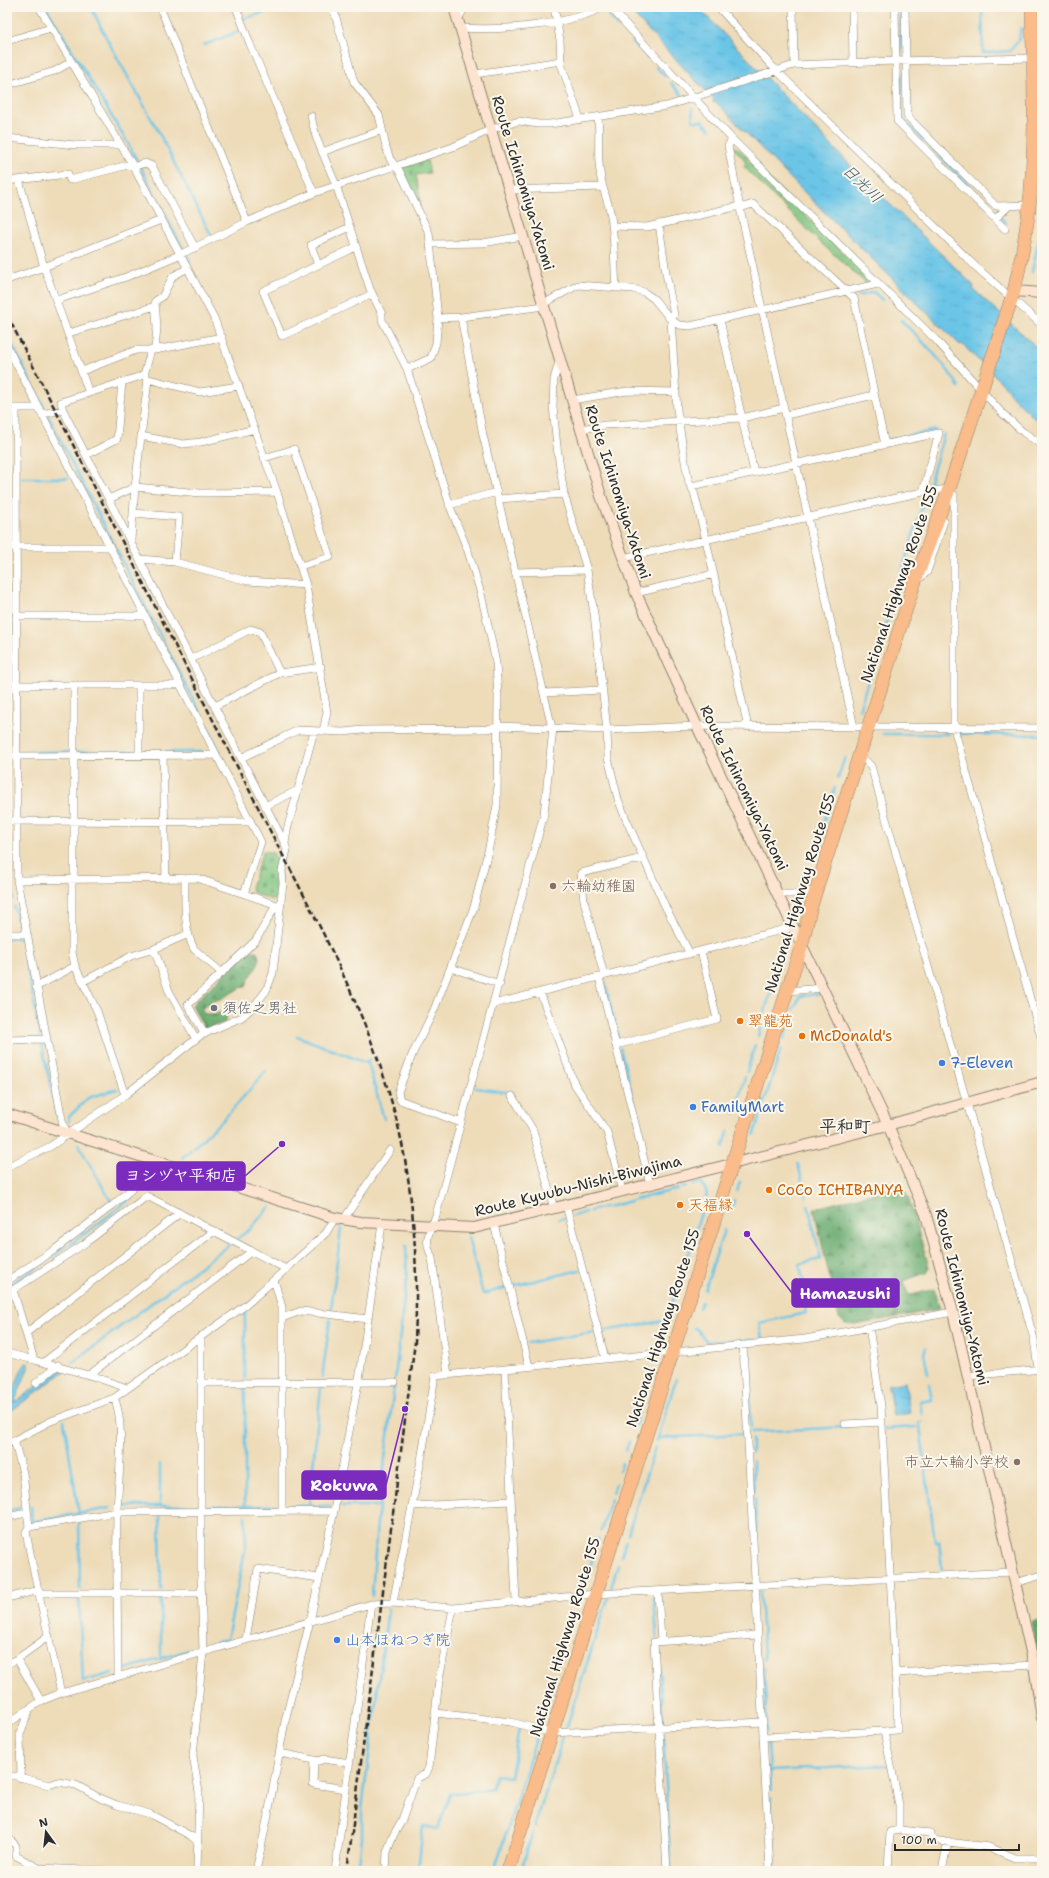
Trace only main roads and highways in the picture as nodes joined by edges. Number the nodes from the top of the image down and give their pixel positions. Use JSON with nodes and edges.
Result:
{"nodes":[{"id":1,"x":454,"y":7,"type":"edge"},
{"id":2,"x":1032,"y":7,"type":"edge"},
{"id":3,"x":1037,"y":58,"type":"edge"},
{"id":4,"x":1042,"y":294,"type":"edge"},
{"id":5,"x":1011,"y":298,"type":"junction"},
{"id":6,"x":802,"y":944,"type":"junction"},
{"id":7,"x":1042,"y":1082,"type":"edge"},
{"id":8,"x":7,"y":1114,"type":"edge"},
{"id":9,"x":888,"y":1125,"type":"junction"},
{"id":10,"x":732,"y":1163,"type":"junction"},
{"id":11,"x":1042,"y":1718,"type":"edge"},
{"id":12,"x":508,"y":1871,"type":"edge"}],
"edges":[{"from":1,"to":6,"type":"main road","name":"Route Ichinomiya-Yatomi"},
{"from":2,"to":3,"type":"highway","name":"National Highway Route 155"},
{"from":3,"to":5,"type":"highway","name":"National Highway Route 155"},
{"from":4,"to":5,"type":"main road"},
{"from":5,"to":6,"type":"highway","name":"National Highway Route 155"},
{"from":6,"to":9,"type":"main road","name":"Route Ichinomiya-Yatomi"},
{"from":6,"to":10,"type":"highway","name":"National Highway Route 155"},
{"from":7,"to":9,"type":"main road","name":"Route Kyuubu-Nishi-Biwajima"},
{"from":8,"to":10,"type":"main road","name":"Route Kyuubu-Nishi-Biwajima"},
{"from":9,"to":10,"type":"main road","name":"Route Kyuubu-Nishi-Biwajima"},
{"from":9,"to":11,"type":"main road","name":"Route Ichinomiya-Yatomi"},
{"from":10,"to":12,"type":"highway","name":"National Highway Route 155"}]}
